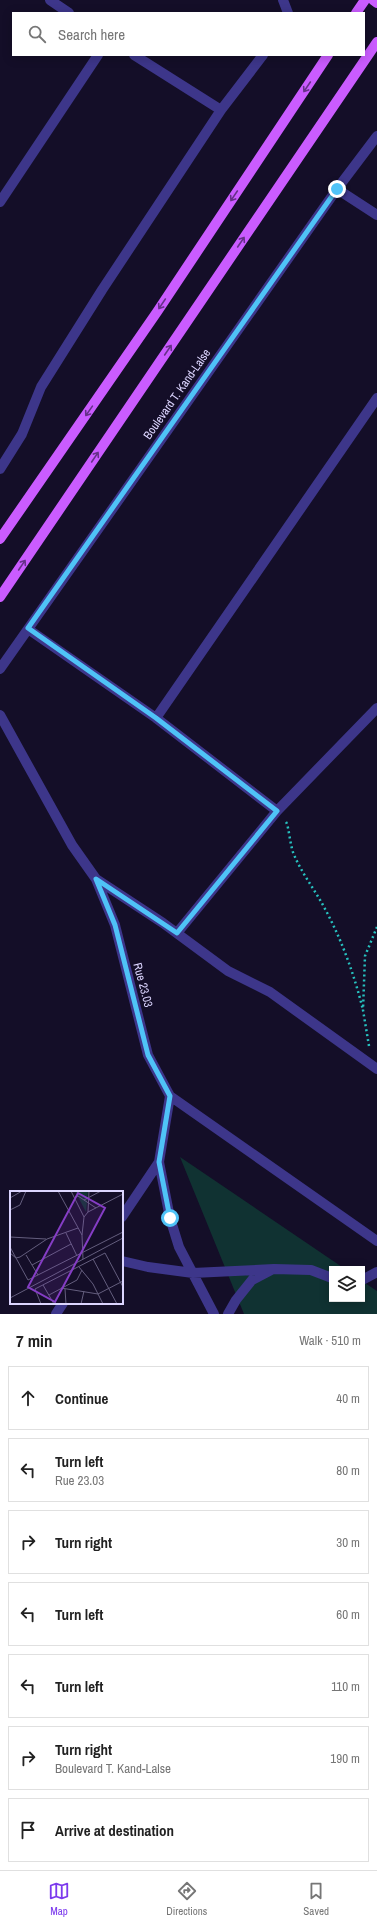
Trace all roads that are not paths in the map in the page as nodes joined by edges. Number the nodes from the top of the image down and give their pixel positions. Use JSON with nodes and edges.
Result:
{"nodes":[{"id":1,"x":50,"y":0,"type":"edge"},
{"id":2,"x":283,"y":0,"type":"edge"},
{"id":3,"x":365,"y":0,"type":"edge"},
{"id":4,"x":373,"y":0,"type":"edge"},
{"id":5,"x":377,"y":3,"type":"edge"},
{"id":6,"x":68,"y":12,"type":"edge"},
{"id":7,"x":288,"y":12,"type":"edge"},
{"id":8,"x":357,"y":12,"type":"edge"},
{"id":9,"x":377,"y":42,"type":"edge"},
{"id":10,"x":97,"y":56,"type":"edge"},
{"id":11,"x":136,"y":56,"type":"edge"},
{"id":12,"x":262,"y":56,"type":"edge"},
{"id":13,"x":327,"y":56,"type":"edge"},
{"id":14,"x":221,"y":110,"type":"junction"},
{"id":15,"x":377,"y":136,"type":"edge"},
{"id":16,"x":13,"y":182,"type":"junction"},
{"id":17,"x":0,"y":188,"type":"edge"},
{"id":18,"x":337,"y":189,"type":"junction"},
{"id":19,"x":0,"y":202,"type":"edge"},
{"id":20,"x":377,"y":215,"type":"edge"},
{"id":21,"x":377,"y":398,"type":"edge"},
{"id":22,"x":0,"y":469,"type":"edge"},
{"id":23,"x":0,"y":539,"type":"edge"},
{"id":24,"x":0,"y":597,"type":"edge"},
{"id":25,"x":28,"y":628,"type":"junction"},
{"id":26,"x":0,"y":668,"type":"edge"},
{"id":27,"x":377,"y":708,"type":"edge"},
{"id":28,"x":0,"y":715,"type":"edge"},
{"id":29,"x":156,"y":718,"type":"junction"},
{"id":30,"x":277,"y":811,"type":"junction"},
{"id":31,"x":96,"y":879,"type":"junction"},
{"id":32,"x":177,"y":933,"type":"junction"},
{"id":33,"x":376,"y":1068,"type":"edge"},
{"id":34,"x":170,"y":1096,"type":"junction"},
{"id":35,"x":159,"y":1162,"type":"junction"},
{"id":36,"x":123,"y":1216,"type":"edge"},
{"id":37,"x":377,"y":1241,"type":"edge"},
{"id":38,"x":123,"y":1261,"type":"edge"},
{"id":39,"x":274,"y":1269,"type":"junction"},
{"id":40,"x":377,"y":1272,"type":"edge"},
{"id":41,"x":193,"y":1273,"type":"junction"},
{"id":42,"x":329,"y":1277,"type":"edge"},
{"id":43,"x":365,"y":1278,"type":"edge"},
{"id":44,"x":62,"y":1304,"type":"edge"},
{"id":45,"x":56,"y":1314,"type":"edge"},
{"id":46,"x":214,"y":1314,"type":"edge"},
{"id":47,"x":228,"y":1314,"type":"edge"}],
"edges":[{"from":1,"to":6,"type":"street"},
{"from":2,"to":7,"type":"street"},
{"from":3,"to":8,"type":"main road"},
{"from":4,"to":5,"type":"main road"},
{"from":24,"to":9,"type":"main road","one_way":true},
{"from":10,"to":16,"type":"street"},
{"from":11,"to":14,"type":"street"},
{"from":12,"to":14,"type":"street"},
{"from":13,"to":23,"type":"main road","one_way":true},
{"from":14,"to":22,"type":"street"},
{"from":15,"to":18,"type":"street","name":"Boulevard T. Kand-Lalse"},
{"from":16,"to":17,"type":"street"},
{"from":16,"to":19,"type":"street"},
{"from":18,"to":20,"type":"street"},
{"from":18,"to":25,"type":"street","name":"Boulevard T. Kand-Lalse"},
{"from":21,"to":29,"type":"street"},
{"from":25,"to":26,"type":"street","name":"Boulevard T. Kand-Lalse"},
{"from":25,"to":29,"type":"street"},
{"from":27,"to":30,"type":"street"},
{"from":28,"to":31,"type":"street"},
{"from":29,"to":30,"type":"street"},
{"from":30,"to":32,"type":"street"},
{"from":31,"to":32,"type":"street"},
{"from":31,"to":34,"type":"street","name":"Rue 23.03"},
{"from":32,"to":33,"type":"street"},
{"from":34,"to":35,"type":"street"},
{"from":34,"to":37,"type":"street"},
{"from":35,"to":36,"type":"street"},
{"from":35,"to":41,"type":"street"},
{"from":38,"to":41,"type":"street"},
{"from":39,"to":41,"type":"street"},
{"from":39,"to":42,"type":"street"},
{"from":39,"to":47,"type":"street"},
{"from":40,"to":43,"type":"street"},
{"from":41,"to":46,"type":"street"},
{"from":44,"to":45,"type":"street"}]}
